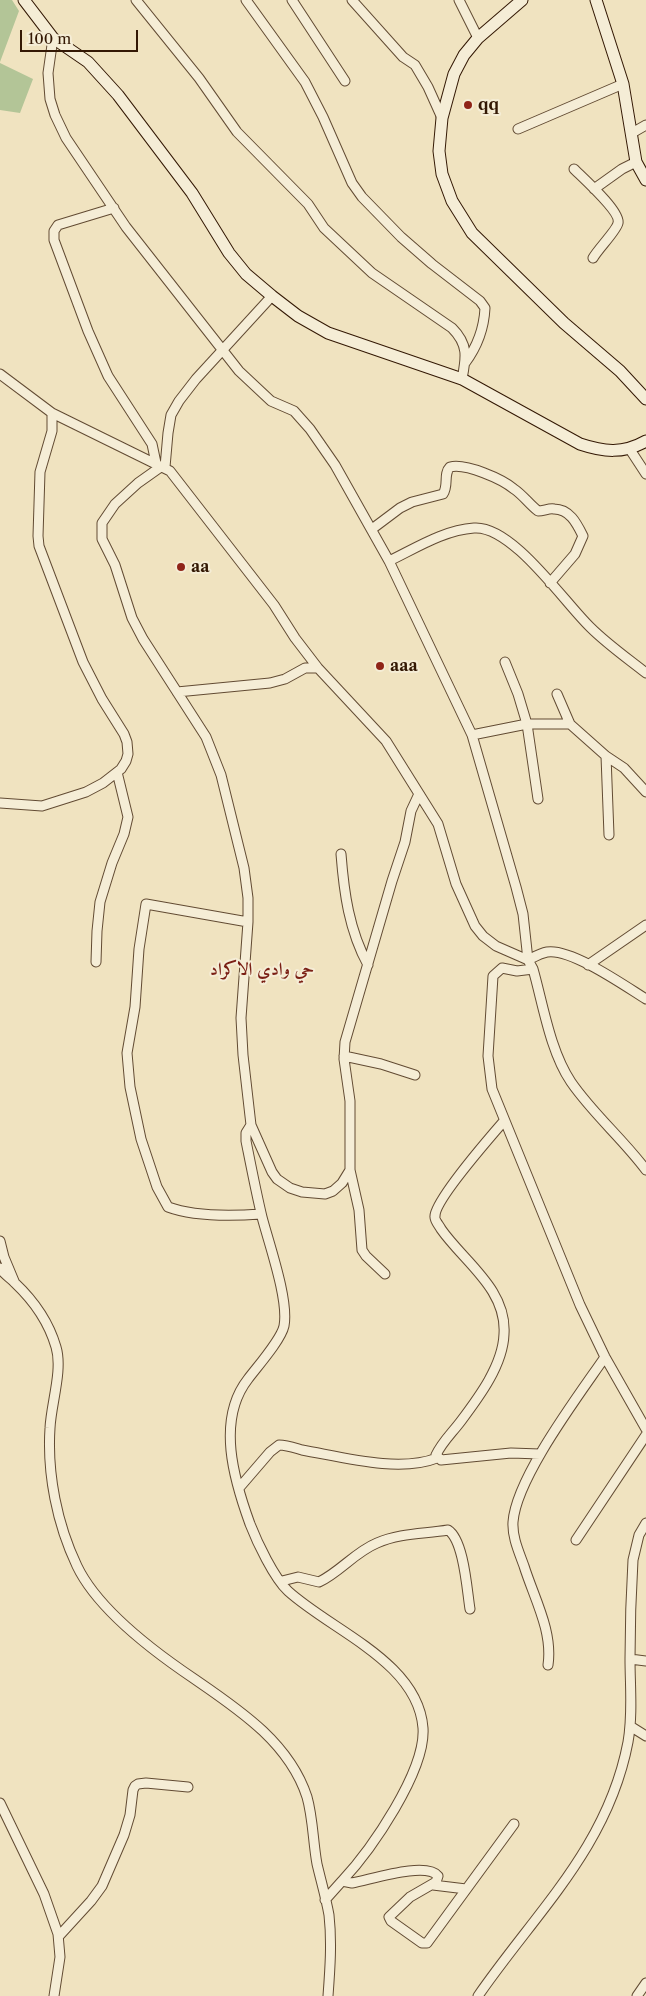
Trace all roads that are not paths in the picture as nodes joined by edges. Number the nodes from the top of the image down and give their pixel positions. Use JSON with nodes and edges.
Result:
{"nodes":[{"id":1,"x":24,"y":0,"type":"edge"},
{"id":2,"x":136,"y":0,"type":"edge"},
{"id":3,"x":246,"y":0,"type":"edge"},
{"id":4,"x":292,"y":0,"type":"edge"},
{"id":5,"x":352,"y":0,"type":"edge"},
{"id":6,"x":458,"y":0,"type":"edge"},
{"id":7,"x":522,"y":0,"type":"edge"},
{"id":8,"x":596,"y":2,"type":"edge"},
{"id":9,"x":53,"y":38,"type":"junction"},
{"id":10,"x":478,"y":38,"type":"junction"},
{"id":11,"x":345,"y":81,"type":"dead end"},
{"id":12,"x":623,"y":84,"type":"junction"},
{"id":13,"x":442,"y":118,"type":"junction"},
{"id":14,"x":646,"y":125,"type":"edge"},
{"id":15,"x":518,"y":129,"type":"dead end"},
{"id":16,"x":632,"y":133,"type":"junction"},
{"id":17,"x":636,"y":162,"type":"junction"},
{"id":18,"x":574,"y":169,"type":"dead end"},
{"id":19,"x":646,"y":180,"type":"edge"},
{"id":20,"x":594,"y":189,"type":"junction"},
{"id":21,"x":114,"y":208,"type":"junction"},
{"id":22,"x":593,"y":258,"type":"dead end"},
{"id":23,"x":272,"y":296,"type":"junction"},
{"id":24,"x":223,"y":349,"type":"junction"},
{"id":25,"x":465,"y":363,"type":"junction"},
{"id":26,"x":0,"y":374,"type":"edge"},
{"id":27,"x":462,"y":380,"type":"junction"},
{"id":28,"x":646,"y":398,"type":"edge"},
{"id":29,"x":52,"y":413,"type":"junction"},
{"id":30,"x":646,"y":441,"type":"edge"},
{"id":31,"x":629,"y":448,"type":"junction"},
{"id":32,"x":161,"y":465,"type":"junction"},
{"id":33,"x":646,"y":474,"type":"edge"},
{"id":34,"x":372,"y":529,"type":"junction"},
{"id":35,"x":389,"y":561,"type":"junction"},
{"id":36,"x":550,"y":583,"type":"junction"},
{"id":37,"x":505,"y":662,"type":"dead end"},
{"id":38,"x":318,"y":668,"type":"junction"},
{"id":39,"x":646,"y":673,"type":"edge"},
{"id":40,"x":177,"y":692,"type":"junction"},
{"id":41,"x":557,"y":694,"type":"dead end"},
{"id":42,"x":528,"y":724,"type":"junction"},
{"id":43,"x":570,"y":724,"type":"junction"},
{"id":44,"x":472,"y":735,"type":"junction"},
{"id":45,"x":606,"y":756,"type":"junction"},
{"id":46,"x":117,"y":772,"type":"junction"},
{"id":47,"x":646,"y":792,"type":"edge"},
{"id":48,"x":420,"y":795,"type":"junction"},
{"id":49,"x":538,"y":799,"type":"dead end"},
{"id":50,"x":0,"y":803,"type":"edge"},
{"id":51,"x":609,"y":835,"type":"dead end"},
{"id":52,"x":341,"y":854,"type":"dead end"},
{"id":53,"x":248,"y":922,"type":"junction"},
{"id":54,"x":646,"y":925,"type":"edge"},
{"id":55,"x":528,"y":960,"type":"junction"},
{"id":56,"x":96,"y":962,"type":"dead end"},
{"id":57,"x":368,"y":965,"type":"junction"},
{"id":58,"x":588,"y":965,"type":"junction"},
{"id":59,"x":533,"y":969,"type":"junction"},
{"id":60,"x":646,"y":999,"type":"edge"},
{"id":61,"x":344,"y":1056,"type":"junction"},
{"id":62,"x":415,"y":1075,"type":"dead end"},
{"id":63,"x":504,"y":1121,"type":"junction"},
{"id":64,"x":251,"y":1125,"type":"junction"},
{"id":65,"x":350,"y":1170,"type":"junction"},
{"id":66,"x":646,"y":1170,"type":"edge"},
{"id":67,"x":261,"y":1214,"type":"junction"},
{"id":68,"x":0,"y":1241,"type":"edge"},
{"id":69,"x":2,"y":1255,"type":"edge"},
{"id":70,"x":0,"y":1268,"type":"edge"},
{"id":71,"x":385,"y":1274,"type":"dead end"},
{"id":72,"x":14,"y":1281,"type":"junction"},
{"id":73,"x":605,"y":1357,"type":"junction"},
{"id":74,"x":646,"y":1429,"type":"edge"},
{"id":75,"x":646,"y":1435,"type":"edge"},
{"id":76,"x":540,"y":1454,"type":"junction"},
{"id":77,"x":438,"y":1458,"type":"junction"},
{"id":78,"x":239,"y":1488,"type":"junction"},
{"id":79,"x":646,"y":1523,"type":"edge"},
{"id":80,"x":576,"y":1540,"type":"dead end"},
{"id":81,"x":282,"y":1581,"type":"junction"},
{"id":82,"x":470,"y":1609,"type":"dead end"},
{"id":83,"x":630,"y":1659,"type":"junction"},
{"id":84,"x":646,"y":1661,"type":"edge"},
{"id":85,"x":548,"y":1665,"type":"dead end"},
{"id":86,"x":630,"y":1726,"type":"junction"},
{"id":87,"x":646,"y":1736,"type":"edge"},
{"id":88,"x":188,"y":1787,"type":"dead end"},
{"id":89,"x":0,"y":1803,"type":"edge"},
{"id":90,"x":514,"y":1824,"type":"dead end"},
{"id":91,"x":342,"y":1881,"type":"junction"},
{"id":92,"x":433,"y":1885,"type":"junction"},
{"id":93,"x":466,"y":1889,"type":"junction"},
{"id":94,"x":325,"y":1900,"type":"junction"},
{"id":95,"x":59,"y":1936,"type":"junction"},
{"id":96,"x":646,"y":1983,"type":"edge"},
{"id":97,"x":54,"y":1996,"type":"edge"},
{"id":98,"x":328,"y":1996,"type":"edge"},
{"id":99,"x":478,"y":1996,"type":"edge"},
{"id":100,"x":637,"y":1996,"type":"edge"}],
"edges":[{"from":1,"to":9,"type":"street"},
{"from":2,"to":25,"type":"street"},
{"from":3,"to":25,"type":"street"},
{"from":4,"to":11,"type":"street"},
{"from":5,"to":13,"type":"street"},
{"from":6,"to":10,"type":"street"},
{"from":7,"to":10,"type":"street"},
{"from":8,"to":12,"type":"street"},
{"from":9,"to":21,"type":"street"},
{"from":9,"to":23,"type":"street"},
{"from":10,"to":13,"type":"street"},
{"from":12,"to":15,"type":"street"},
{"from":12,"to":16,"type":"street"},
{"from":13,"to":28,"type":"street"},
{"from":14,"to":16,"type":"street"},
{"from":16,"to":17,"type":"street"},
{"from":17,"to":19,"type":"street"},
{"from":17,"to":20,"type":"street"},
{"from":18,"to":20,"type":"street"},
{"from":20,"to":22,"type":"street"},
{"from":21,"to":24,"type":"street"},
{"from":21,"to":32,"type":"street"},
{"from":23,"to":24,"type":"street"},
{"from":23,"to":27,"type":"street"},
{"from":24,"to":32,"type":"street"},
{"from":24,"to":34,"type":"street"},
{"from":25,"to":27,"type":"street"},
{"from":26,"to":29,"type":"street"},
{"from":27,"to":31,"type":"street"},
{"from":29,"to":32,"type":"street"},
{"from":29,"to":46,"type":"street"},
{"from":30,"to":31,"type":"street"},
{"from":31,"to":33,"type":"street"},
{"from":32,"to":38,"type":"street"},
{"from":32,"to":40,"type":"street"},
{"from":34,"to":35,"type":"street"},
{"from":34,"to":36,"type":"street"},
{"from":35,"to":36,"type":"street"},
{"from":35,"to":44,"type":"street"},
{"from":36,"to":39,"type":"street"},
{"from":37,"to":42,"type":"street"},
{"from":38,"to":40,"type":"street"},
{"from":38,"to":48,"type":"street"},
{"from":40,"to":53,"type":"street"},
{"from":41,"to":43,"type":"street"},
{"from":42,"to":43,"type":"street"},
{"from":42,"to":44,"type":"street"},
{"from":42,"to":49,"type":"street"},
{"from":43,"to":45,"type":"street"},
{"from":44,"to":55,"type":"street"},
{"from":45,"to":47,"type":"street"},
{"from":45,"to":51,"type":"street"},
{"from":46,"to":50,"type":"street"},
{"from":46,"to":56,"type":"street"},
{"from":48,"to":55,"type":"street"},
{"from":48,"to":57,"type":"street"},
{"from":52,"to":57,"type":"street"},
{"from":53,"to":64,"type":"street"},
{"from":53,"to":67,"type":"street"},
{"from":54,"to":58,"type":"street"},
{"from":55,"to":58,"type":"street"},
{"from":55,"to":59,"type":"street"},
{"from":57,"to":61,"type":"street"},
{"from":58,"to":60,"type":"street"},
{"from":59,"to":63,"type":"street"},
{"from":59,"to":66,"type":"street"},
{"from":61,"to":62,"type":"street"},
{"from":61,"to":65,"type":"street"},
{"from":63,"to":73,"type":"street"},
{"from":63,"to":77,"type":"street"},
{"from":64,"to":65,"type":"street"},
{"from":64,"to":67,"type":"street"},
{"from":65,"to":71,"type":"street"},
{"from":67,"to":78,"type":"street"},
{"from":68,"to":69,"type":"street"},
{"from":69,"to":72,"type":"street"},
{"from":70,"to":72,"type":"street"},
{"from":72,"to":94,"type":"street"},
{"from":73,"to":74,"type":"street"},
{"from":73,"to":76,"type":"street"},
{"from":75,"to":80,"type":"street"},
{"from":76,"to":77,"type":"street"},
{"from":76,"to":85,"type":"street"},
{"from":77,"to":78,"type":"street"},
{"from":78,"to":81,"type":"street"},
{"from":79,"to":83,"type":"street"},
{"from":81,"to":82,"type":"street"},
{"from":81,"to":91,"type":"street"},
{"from":83,"to":84,"type":"street"},
{"from":83,"to":86,"type":"street"},
{"from":86,"to":87,"type":"street"},
{"from":86,"to":99,"type":"street"},
{"from":88,"to":95,"type":"street"},
{"from":89,"to":95,"type":"street"},
{"from":90,"to":93,"type":"street"},
{"from":91,"to":92,"type":"street"},
{"from":91,"to":94,"type":"street"},
{"from":92,"to":93,"type":"street"},
{"from":92,"to":93,"type":"street"},
{"from":94,"to":98,"type":"street"},
{"from":95,"to":97,"type":"street"},
{"from":96,"to":100,"type":"street"}]}
